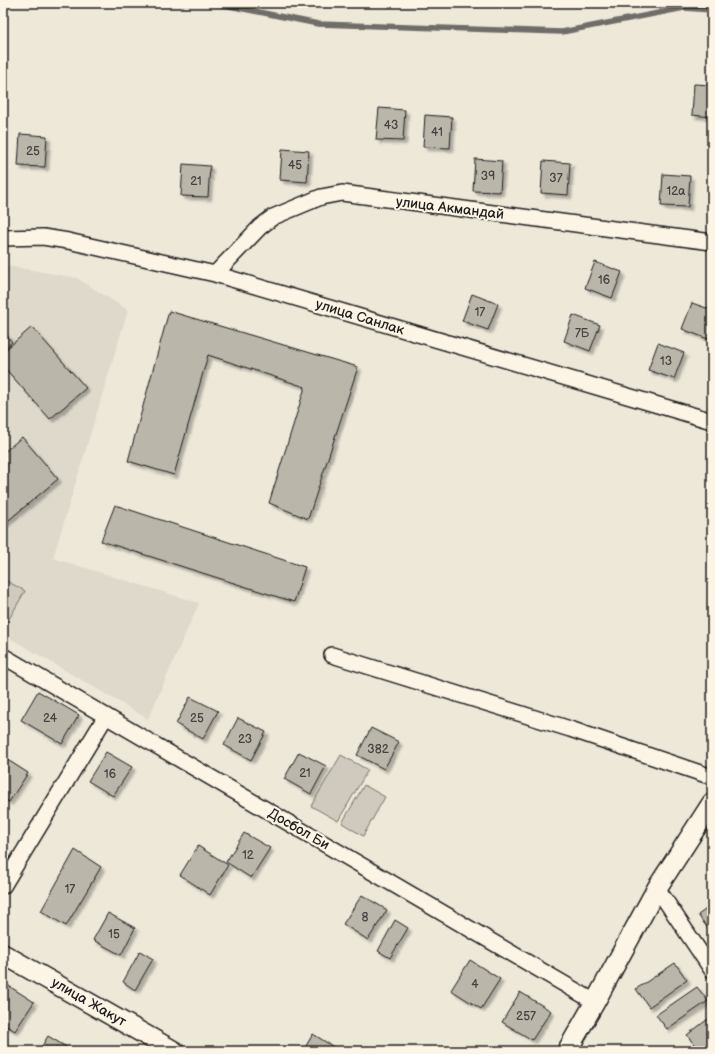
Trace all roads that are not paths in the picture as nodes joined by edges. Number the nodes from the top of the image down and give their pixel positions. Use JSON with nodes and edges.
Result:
{"nodes":[{"id":1,"x":3,"y":238,"type":"edge"},
{"id":2,"x":712,"y":242,"type":"edge"},
{"id":3,"x":215,"y":274,"type":"junction"},
{"id":4,"x":712,"y":422,"type":"edge"},
{"id":5,"x":332,"y":655,"type":"dead end"},
{"id":6,"x":3,"y":656,"type":"edge"},
{"id":7,"x":106,"y":716,"type":"junction"},
{"id":8,"x":712,"y":777,"type":"edge"},
{"id":9,"x":712,"y":803,"type":"edge"},
{"id":10,"x":3,"y":886,"type":"edge"},
{"id":11,"x":657,"y":888,"type":"junction"},
{"id":12,"x":3,"y":954,"type":"edge"},
{"id":13,"x":712,"y":970,"type":"edge"},
{"id":14,"x":595,"y":1002,"type":"junction"},
{"id":15,"x":174,"y":1051,"type":"edge"},
{"id":16,"x":567,"y":1051,"type":"edge"}],
"edges":[{"from":1,"to":3,"type":"street","name":"улица Санлак"},
{"from":2,"to":3,"type":"street","name":"улица Акмандай"},
{"from":3,"to":4,"type":"street","name":"улица Санлак"},
{"from":5,"to":8,"type":"street"},
{"from":6,"to":7,"type":"street","name":"Досбол Би"},
{"from":7,"to":10,"type":"street"},
{"from":7,"to":14,"type":"street","name":"Досбол Би"},
{"from":9,"to":11,"type":"street"},
{"from":11,"to":13,"type":"street"},
{"from":11,"to":14,"type":"street"},
{"from":12,"to":15,"type":"street","name":"улица Жакут"},
{"from":14,"to":16,"type":"street"}]}
